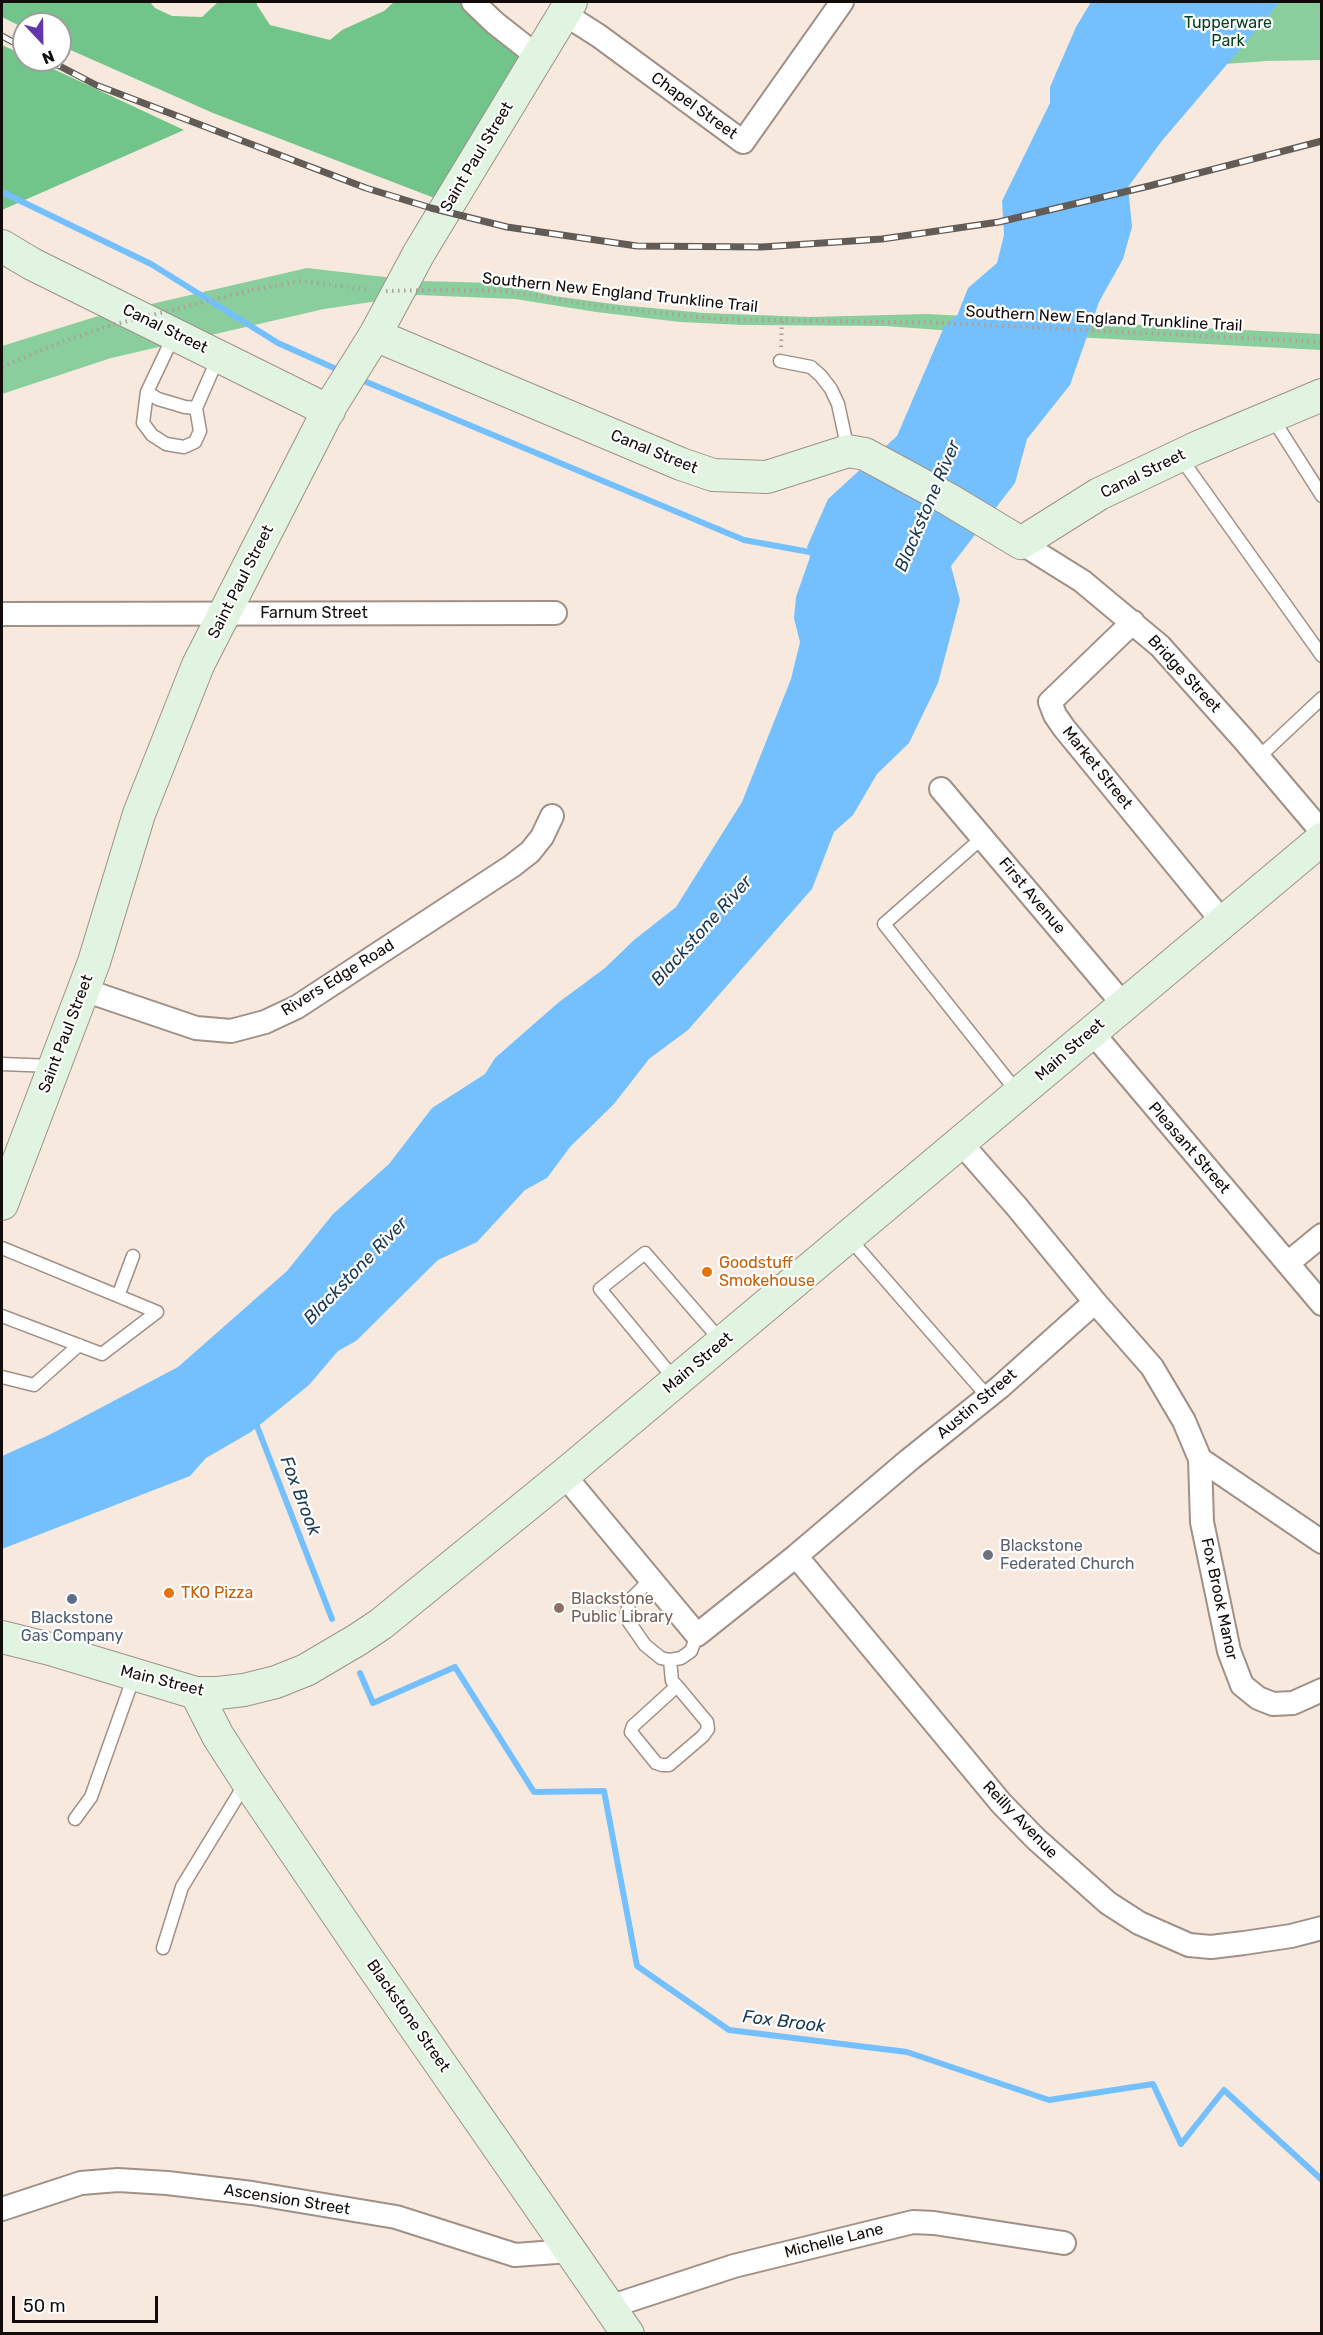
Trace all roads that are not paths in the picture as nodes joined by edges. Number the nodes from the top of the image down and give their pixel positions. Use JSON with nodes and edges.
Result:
{"nodes":[{"id":1,"x":473,"y":2,"type":"edge"},
{"id":2,"x":843,"y":2,"type":"edge"},
{"id":3,"x":567,"y":7,"type":"edge"},
{"id":4,"x":537,"y":56,"type":"junction"},
{"id":5,"x":2,"y":246,"type":"edge"},
{"id":6,"x":174,"y":334,"type":"junction"},
{"id":7,"x":375,"y":335,"type":"junction"},
{"id":8,"x":219,"y":356,"type":"junction"},
{"id":9,"x":780,"y":361,"type":"road end"},
{"id":10,"x":147,"y":392,"type":"junction"},
{"id":11,"x":1322,"y":395,"type":"edge"},
{"id":12,"x":196,"y":408,"type":"junction"},
{"id":13,"x":329,"y":411,"type":"junction"},
{"id":14,"x":1271,"y":416,"type":"junction"},
{"id":15,"x":857,"y":453,"type":"junction"},
{"id":16,"x":1180,"y":457,"type":"junction"},
{"id":17,"x":1322,"y":496,"type":"edge"},
{"id":18,"x":1012,"y":538,"type":"junction"},
{"id":19,"x":224,"y":613,"type":"junction"},
{"id":20,"x":555,"y":613,"type":"dead end"},
{"id":21,"x":2,"y":614,"type":"edge"},
{"id":22,"x":1133,"y":622,"type":"junction"},
{"id":23,"x":1322,"y":656,"type":"edge"},
{"id":24,"x":1322,"y":698,"type":"edge"},
{"id":25,"x":1259,"y":757,"type":"junction"},
{"id":26,"x":940,"y":789,"type":"dead end"},
{"id":27,"x":552,"y":816,"type":"dead end"},
{"id":28,"x":1322,"y":832,"type":"edge"},
{"id":29,"x":982,"y":838,"type":"junction"},
{"id":30,"x":1322,"y":838,"type":"edge"},
{"id":31,"x":1222,"y":921,"type":"junction"},
{"id":32,"x":84,"y":990,"type":"junction"},
{"id":33,"x":1123,"y":1004,"type":"junction"},
{"id":34,"x":1091,"y":1031,"type":"junction"},
{"id":35,"x":2,"y":1064,"type":"edge"},
{"id":36,"x":54,"y":1066,"type":"junction"},
{"id":37,"x":1019,"y":1094,"type":"junction"},
{"id":38,"x":961,"y":1143,"type":"junction"},
{"id":39,"x":2,"y":1204,"type":"edge"},
{"id":40,"x":1322,"y":1235,"type":"edge"},
{"id":41,"x":848,"y":1237,"type":"junction"},
{"id":42,"x":2,"y":1248,"type":"edge"},
{"id":43,"x":133,"y":1256,"type":"dead end"},
{"id":44,"x":1288,"y":1263,"type":"junction"},
{"id":45,"x":118,"y":1296,"type":"junction"},
{"id":46,"x":1095,"y":1302,"type":"junction"},
{"id":47,"x":1322,"y":1304,"type":"edge"},
{"id":48,"x":2,"y":1316,"type":"edge"},
{"id":49,"x":722,"y":1342,"type":"junction"},
{"id":50,"x":80,"y":1345,"type":"junction"},
{"id":51,"x":2,"y":1377,"type":"edge"},
{"id":52,"x":677,"y":1381,"type":"junction"},
{"id":53,"x":988,"y":1397,"type":"junction"},
{"id":54,"x":1200,"y":1459,"type":"junction"},
{"id":55,"x":564,"y":1475,"type":"junction"},
{"id":56,"x":1322,"y":1542,"type":"edge"},
{"id":57,"x":796,"y":1556,"type":"junction"},
{"id":58,"x":651,"y":1579,"type":"junction"},
{"id":59,"x":697,"y":1635,"type":"junction"},
{"id":60,"x":2,"y":1637,"type":"edge"},
{"id":61,"x":670,"y":1660,"type":"junction"},
{"id":62,"x":135,"y":1675,"type":"junction"},
{"id":63,"x":677,"y":1686,"type":"junction"},
{"id":64,"x":1322,"y":1690,"type":"edge"},
{"id":65,"x":196,"y":1693,"type":"junction"},
{"id":66,"x":247,"y":1781,"type":"junction"},
{"id":67,"x":75,"y":1819,"type":"dead end"},
{"id":68,"x":1322,"y":1928,"type":"edge"},
{"id":69,"x":163,"y":1948,"type":"dead end"},
{"id":70,"x":2,"y":2209,"type":"edge"},
{"id":71,"x":1064,"y":2243,"type":"dead end"},
{"id":72,"x":570,"y":2251,"type":"junction"},
{"id":73,"x":609,"y":2307,"type":"junction"},
{"id":74,"x":628,"y":2334,"type":"edge"}],
"edges":[{"from":1,"to":4,"type":"street"},
{"from":2,"to":3,"type":"street","name":"Chapel Street"},
{"from":3,"to":4,"type":"main road","name":"Saint Paul Street"},
{"from":4,"to":7,"type":"main road","name":"Saint Paul Street"},
{"from":5,"to":6,"type":"main road","name":"Canal Street"},
{"from":6,"to":8,"type":"main road","name":"Canal Street"},
{"from":6,"to":10,"type":"lane"},
{"from":7,"to":13,"type":"main road","name":"Saint Paul Street"},
{"from":7,"to":15,"type":"main road","name":"Canal Street"},
{"from":8,"to":12,"type":"lane"},
{"from":8,"to":13,"type":"main road","name":"Canal Street"},
{"from":9,"to":15,"type":"lane"},
{"from":10,"to":12,"type":"lane"},
{"from":10,"to":12,"type":"lane"},
{"from":11,"to":14,"type":"main road","name":"Canal Street"},
{"from":13,"to":19,"type":"main road","name":"Saint Paul Street"},
{"from":14,"to":16,"type":"main road","name":"Canal Street"},
{"from":14,"to":17,"type":"lane"},
{"from":15,"to":18,"type":"main road"},
{"from":16,"to":18,"type":"main road","name":"Canal Street"},
{"from":16,"to":23,"type":"lane"},
{"from":18,"to":22,"type":"street","name":"Bridge Street"},
{"from":19,"to":20,"type":"street","name":"Farnum Street"},
{"from":19,"to":21,"type":"street","name":"Farnum Street"},
{"from":19,"to":32,"type":"main road","name":"Saint Paul Street"},
{"from":22,"to":25,"type":"street","name":"Bridge Street"},
{"from":22,"to":31,"type":"street","name":"Market Street"},
{"from":24,"to":25,"type":"lane"},
{"from":25,"to":28,"type":"street","name":"Bridge Street"},
{"from":26,"to":29,"type":"street","name":"First Avenue"},
{"from":27,"to":32,"type":"street","name":"Rivers Edge Road"},
{"from":29,"to":33,"type":"street","name":"First Avenue"},
{"from":29,"to":37,"type":"lane"},
{"from":30,"to":31,"type":"main road","name":"Main Street"},
{"from":31,"to":33,"type":"main road","name":"Main Street"},
{"from":32,"to":36,"type":"main road","name":"Saint Paul Street"},
{"from":33,"to":34,"type":"main road","name":"Main Street"},
{"from":34,"to":37,"type":"main road","name":"Main Street"},
{"from":34,"to":44,"type":"street","name":"Pleasant Street"},
{"from":35,"to":36,"type":"lane"},
{"from":36,"to":39,"type":"main road","name":"Saint Paul Street"},
{"from":37,"to":38,"type":"main road","name":"Main Street"},
{"from":38,"to":41,"type":"main road","name":"Main Street"},
{"from":38,"to":46,"type":"street"},
{"from":40,"to":44,"type":"street"},
{"from":41,"to":49,"type":"main road","name":"Main Street"},
{"from":41,"to":53,"type":"lane"},
{"from":42,"to":45,"type":"lane"},
{"from":43,"to":45,"type":"lane"},
{"from":44,"to":47,"type":"street","name":"Pleasant Street"},
{"from":45,"to":50,"type":"lane"},
{"from":46,"to":53,"type":"street","name":"Austin Street"},
{"from":46,"to":54,"type":"street","name":"Fox Brook Manor"},
{"from":48,"to":50,"type":"lane"},
{"from":49,"to":52,"type":"main road","name":"Main Street"},
{"from":49,"to":52,"type":"lane"},
{"from":50,"to":51,"type":"lane"},
{"from":52,"to":55,"type":"main road","name":"Main Street"},
{"from":53,"to":57,"type":"street","name":"Austin Street"},
{"from":54,"to":56,"type":"street"},
{"from":54,"to":64,"type":"street","name":"Fox Brook Manor"},
{"from":55,"to":58,"type":"street"},
{"from":55,"to":65,"type":"main road","name":"Main Street"},
{"from":57,"to":59,"type":"street","name":"Austin Street"},
{"from":57,"to":68,"type":"street","name":"Reilly Avenue"},
{"from":58,"to":59,"type":"street"},
{"from":58,"to":61,"type":"lane"},
{"from":59,"to":61,"type":"lane"},
{"from":60,"to":62,"type":"main road","name":"Main Street"},
{"from":61,"to":63,"type":"lane"},
{"from":62,"to":65,"type":"main road","name":"Main Street"},
{"from":62,"to":67,"type":"lane"},
{"from":63,"to":63,"type":"lane"},
{"from":65,"to":66,"type":"main road","name":"Blackstone Street"},
{"from":66,"to":69,"type":"lane"},
{"from":66,"to":72,"type":"main road","name":"Blackstone Street"},
{"from":70,"to":72,"type":"street","name":"Ascension Street"},
{"from":71,"to":73,"type":"street","name":"Michelle Lane"},
{"from":72,"to":73,"type":"main road","name":"Blackstone Street"},
{"from":73,"to":74,"type":"main road","name":"Blackstone Street"}]}
